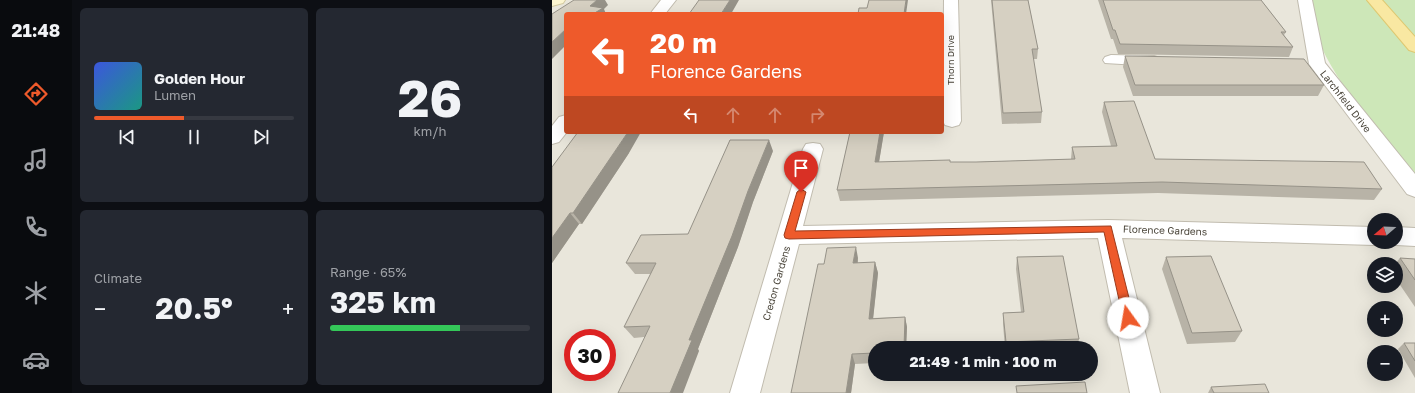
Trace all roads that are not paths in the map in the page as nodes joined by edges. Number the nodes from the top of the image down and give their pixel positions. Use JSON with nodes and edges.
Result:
{"nodes":[{"id":1,"x":558,"y":0,"type":"edge"},
{"id":2,"x":669,"y":0,"type":"edge"},
{"id":3,"x":951,"y":0,"type":"edge"},
{"id":4,"x":1305,"y":0,"type":"edge"},
{"id":5,"x":1374,"y":0,"type":"edge"},
{"id":6,"x":552,"y":2,"type":"edge"},
{"id":7,"x":659,"y":12,"type":"edge"},
{"id":8,"x":1415,"y":47,"type":"edge"},
{"id":9,"x":1111,"y":60,"type":"dead end"},
{"id":10,"x":1167,"y":61,"type":"edge"},
{"id":11,"x":952,"y":121,"type":"dead end"},
{"id":12,"x":564,"y":123,"type":"edge"},
{"id":13,"x":552,"y":138,"type":"edge"},
{"id":14,"x":813,"y":150,"type":"dead end"},
{"id":15,"x":1415,"y":189,"type":"edge"},
{"id":16,"x":1108,"y":228,"type":"junction"},
{"id":17,"x":789,"y":235,"type":"junction"},
{"id":18,"x":1367,"y":236,"type":"edge"},
{"id":19,"x":1403,"y":236,"type":"edge"},
{"id":20,"x":1415,"y":237,"type":"edge"},
{"id":21,"x":745,"y":393,"type":"edge"},
{"id":22,"x":1145,"y":393,"type":"edge"}],
"edges":[{"from":1,"to":6,"type":"street"},
{"from":2,"to":7,"type":"street"},
{"from":3,"to":11,"type":"street","name":"Thorn Drive"},
{"from":4,"to":15,"type":"street","name":"Larchfield Drive"},
{"from":5,"to":8,"type":"main road"},
{"from":9,"to":10,"type":"street"},
{"from":12,"to":13,"type":"street"},
{"from":14,"to":17,"type":"street","name":"Credon Gardens"},
{"from":16,"to":17,"type":"street","name":"Florence Gardens"},
{"from":16,"to":18,"type":"street","name":"Florence Gardens"},
{"from":16,"to":22,"type":"street"},
{"from":17,"to":21,"type":"street","name":"Credon Gardens"},
{"from":19,"to":20,"type":"street"}]}
